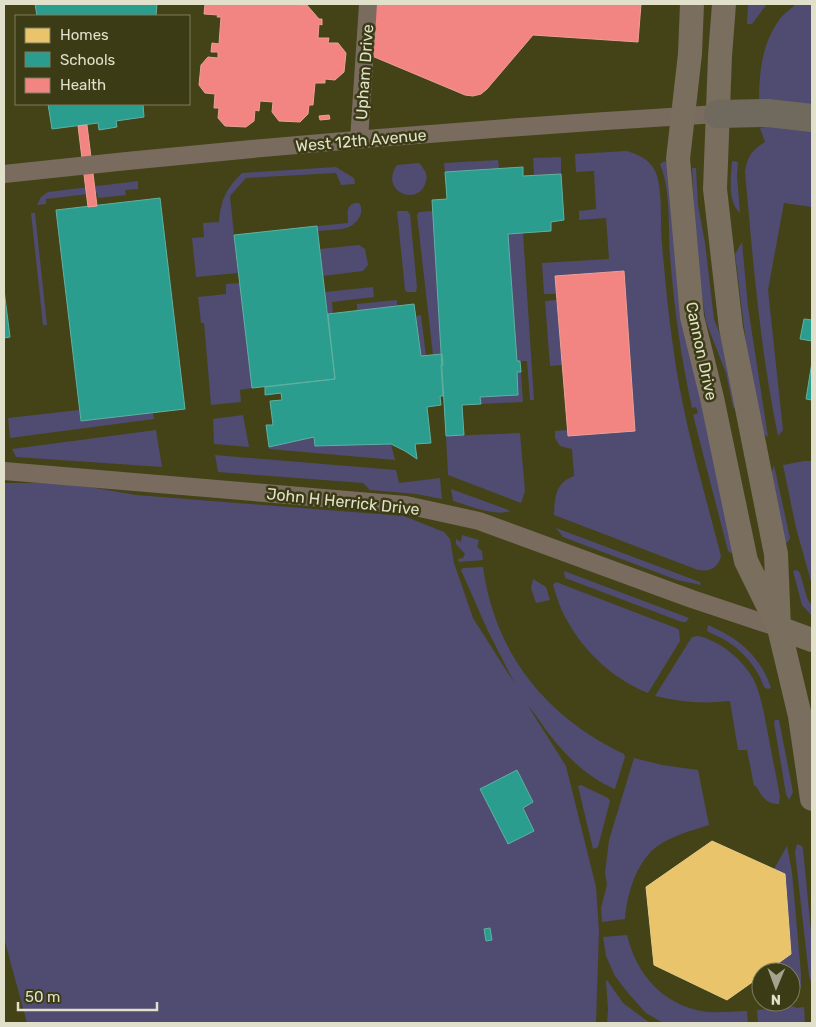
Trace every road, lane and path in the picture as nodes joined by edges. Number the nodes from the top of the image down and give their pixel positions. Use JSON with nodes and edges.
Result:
{"nodes":[{"id":1,"x":368,"y":4,"type":"edge"},
{"id":2,"x":692,"y":4,"type":"edge"},
{"id":3,"x":724,"y":4,"type":"edge"},
{"id":4,"x":718,"y":114,"type":"junction"},
{"id":5,"x":682,"y":116,"type":"junction"},
{"id":6,"x":812,"y":118,"type":"edge"},
{"id":7,"x":359,"y":140,"type":"junction"},
{"id":8,"x":4,"y":174,"type":"edge"},
{"id":9,"x":4,"y":470,"type":"edge"},
{"id":10,"x":779,"y":628,"type":"junction"},
{"id":11,"x":812,"y":640,"type":"edge"},
{"id":12,"x":812,"y":799,"type":"edge"}],
"edges":[{"from":1,"to":7,"type":"street","name":"Upham Drive"},
{"from":2,"to":5,"type":"street","name":"Cannon Drive"},
{"from":3,"to":4,"type":"street","name":"Cannon Drive"},
{"from":4,"to":5,"type":"street","name":"West 12th Avenue"},
{"from":4,"to":6,"type":"highway"},
{"from":4,"to":10,"type":"street","name":"Cannon Drive"},
{"from":5,"to":7,"type":"street","name":"West 12th Avenue"},
{"from":5,"to":10,"type":"street","name":"Cannon Drive"},
{"from":7,"to":8,"type":"street","name":"West 12th Avenue"},
{"from":9,"to":10,"type":"street","name":"John H Herrick Drive"},
{"from":10,"to":11,"type":"street","name":"John H Herrick Drive"},
{"from":10,"to":12,"type":"street","name":"Cannon Drive"}]}
